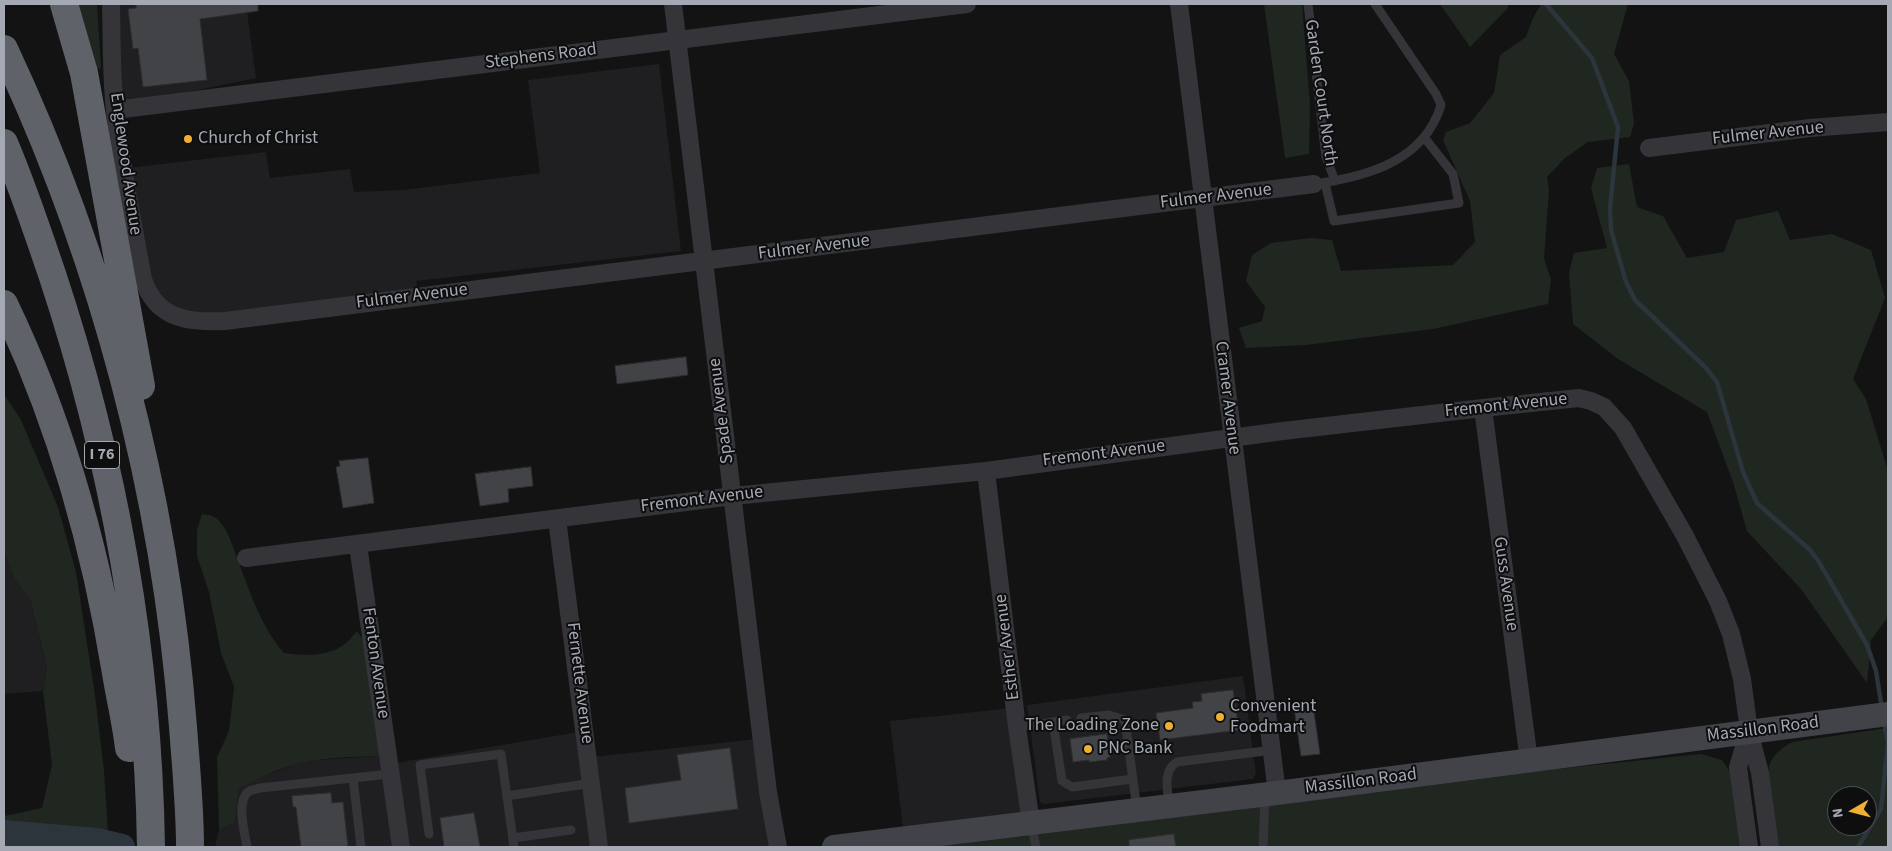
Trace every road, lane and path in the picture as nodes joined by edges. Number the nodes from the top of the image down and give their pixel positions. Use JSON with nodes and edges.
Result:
{"nodes":[{"id":1,"x":64,"y":4,"type":"edge"},
{"id":2,"x":112,"y":4,"type":"edge"},
{"id":3,"x":673,"y":4,"type":"edge"},
{"id":4,"x":967,"y":4,"type":"edge"},
{"id":5,"x":1179,"y":4,"type":"edge"},
{"id":6,"x":1308,"y":4,"type":"edge"},
{"id":7,"x":1375,"y":4,"type":"edge"},
{"id":8,"x":677,"y":40,"type":"junction"},
{"id":9,"x":4,"y":49,"type":"edge"},
{"id":10,"x":115,"y":110,"type":"junction"},
{"id":11,"x":1888,"y":122,"type":"edge"},
{"id":12,"x":1424,"y":137,"type":"junction"},
{"id":13,"x":4,"y":143,"type":"edge"},
{"id":14,"x":1649,"y":148,"type":"dead end"},
{"id":15,"x":1335,"y":181,"type":"junction"},
{"id":16,"x":1319,"y":183,"type":"junction"},
{"id":17,"x":1203,"y":199,"type":"junction"},
{"id":18,"x":704,"y":261,"type":"junction"},
{"id":19,"x":4,"y":304,"type":"edge"},
{"id":20,"x":170,"y":314,"type":"joint"},
{"id":21,"x":1483,"y":408,"type":"junction"},
{"id":22,"x":1232,"y":439,"type":"junction"},
{"id":23,"x":986,"y":471,"type":"junction"},
{"id":24,"x":147,"y":480,"type":"junction"},
{"id":25,"x":733,"y":496,"type":"junction"},
{"id":26,"x":557,"y":519,"type":"junction"},
{"id":27,"x":358,"y":545,"type":"junction"},
{"id":28,"x":246,"y":558,"type":"dead end"},
{"id":29,"x":1888,"y":714,"type":"edge"},
{"id":30,"x":1081,"y":718,"type":"dead end"},
{"id":31,"x":1067,"y":720,"type":"dead end"},
{"id":32,"x":1053,"y":722,"type":"junction"},
{"id":33,"x":1017,"y":727,"type":"junction"},
{"id":34,"x":1749,"y":731,"type":"junction"},
{"id":35,"x":1273,"y":750,"type":"junction"},
{"id":36,"x":1529,"y":760,"type":"junction"},
{"id":37,"x":391,"y":777,"type":"junction"},
{"id":38,"x":353,"y":778,"type":"junction"},
{"id":39,"x":1133,"y":779,"type":"junction"},
{"id":40,"x":141,"y":781,"type":"junction"},
{"id":41,"x":592,"y":783,"type":"junction"},
{"id":42,"x":1271,"y":794,"type":"junction"},
{"id":43,"x":507,"y":796,"type":"junction"},
{"id":44,"x":1169,"y":806,"type":"junction"},
{"id":45,"x":1137,"y":810,"type":"junction"},
{"id":46,"x":1031,"y":823,"type":"junction"},
{"id":47,"x":571,"y":830,"type":"dead end"},
{"id":48,"x":429,"y":834,"type":"dead end"},
{"id":49,"x":514,"y":842,"type":"edge"},
{"id":50,"x":144,"y":847,"type":"edge"},
{"id":51,"x":151,"y":847,"type":"edge"},
{"id":52,"x":190,"y":847,"type":"edge"},
{"id":53,"x":247,"y":847,"type":"edge"},
{"id":54,"x":361,"y":847,"type":"edge"},
{"id":55,"x":401,"y":847,"type":"edge"},
{"id":56,"x":599,"y":847,"type":"edge"},
{"id":57,"x":778,"y":847,"type":"edge"},
{"id":58,"x":834,"y":847,"type":"edge"},
{"id":59,"x":1036,"y":847,"type":"edge"},
{"id":60,"x":1263,"y":847,"type":"edge"},
{"id":61,"x":1749,"y":847,"type":"edge"},
{"id":62,"x":1770,"y":847,"type":"edge"}],
"edges":[{"from":1,"to":24,"type":"highway"},
{"from":2,"to":10,"type":"street","name":"Englewood Avenue"},
{"from":3,"to":8,"type":"street","name":"Spade Avenue"},
{"from":4,"to":8,"type":"street","name":"Stephens Road"},
{"from":5,"to":17,"type":"street","name":"Cramer Avenue"},
{"from":6,"to":15,"type":"lane","name":"Garden Court North"},
{"from":7,"to":12,"type":"lane","name":"Fulmer Avenue"},
{"from":8,"to":10,"type":"street","name":"Stephens Road"},
{"from":8,"to":18,"type":"street","name":"Spade Avenue"},
{"from":9,"to":24,"type":"highway","number":"I 76"},
{"from":10,"to":20,"type":"street","name":"Englewood Avenue"},
{"from":11,"to":14,"type":"street","name":"Fulmer Avenue"},
{"from":12,"to":15,"type":"lane","name":"Fulmer Avenue"},
{"from":12,"to":16,"type":"lane"},
{"from":13,"to":40,"type":"highway","number":"I 76"},
{"from":15,"to":16,"type":"lane","name":"Fulmer Avenue"},
{"from":16,"to":17,"type":"street","name":"Fulmer Avenue"},
{"from":17,"to":18,"type":"street","name":"Fulmer Avenue"},
{"from":17,"to":22,"type":"street","name":"Cramer Avenue"},
{"from":18,"to":20,"type":"street","name":"Fulmer Avenue"},
{"from":18,"to":25,"type":"street","name":"Spade Avenue"},
{"from":19,"to":40,"type":"highway"},
{"from":21,"to":22,"type":"street","name":"Fremont Avenue"},
{"from":21,"to":34,"type":"street","name":"Fremont Avenue"},
{"from":21,"to":36,"type":"street","name":"Guss Avenue"},
{"from":22,"to":23,"type":"street","name":"Fremont Avenue"},
{"from":22,"to":35,"type":"street","name":"Cramer Avenue"},
{"from":23,"to":25,"type":"street","name":"Fremont Avenue"},
{"from":23,"to":33,"type":"street","name":"Esther Avenue"},
{"from":24,"to":52,"type":"highway","number":"I 76"},
{"from":25,"to":26,"type":"street","name":"Fremont Avenue"},
{"from":25,"to":57,"type":"street","name":"Spade Avenue"},
{"from":26,"to":27,"type":"street","name":"Fremont Avenue"},
{"from":26,"to":41,"type":"street","name":"Fernette Avenue"},
{"from":27,"to":28,"type":"street","name":"Fremont Avenue"},
{"from":27,"to":37,"type":"street","name":"Fenton Avenue"},
{"from":29,"to":34,"type":"street","name":"Massillon Road"},
{"from":30,"to":39,"type":"lane"},
{"from":31,"to":32,"type":"lane"},
{"from":32,"to":33,"type":"lane"},
{"from":32,"to":39,"type":"lane"},
{"from":33,"to":46,"type":"street","name":"Esther Avenue"},
{"from":34,"to":36,"type":"street","name":"Massillon Road"},
{"from":34,"to":61,"type":"street"},
{"from":34,"to":62,"type":"street","name":"Fremont Avenue"},
{"from":35,"to":42,"type":"street","name":"Cramer Avenue"},
{"from":35,"to":44,"type":"lane"},
{"from":36,"to":42,"type":"street","name":"Massillon Road"},
{"from":37,"to":38,"type":"lane"},
{"from":37,"to":55,"type":"street","name":"Fenton Avenue"},
{"from":38,"to":53,"type":"lane"},
{"from":38,"to":54,"type":"lane"},
{"from":39,"to":45,"type":"lane"},
{"from":40,"to":50,"type":"highway"},
{"from":40,"to":51,"type":"highway","number":"I 76"},
{"from":41,"to":43,"type":"lane"},
{"from":41,"to":56,"type":"street","name":"Fernette Avenue"},
{"from":42,"to":44,"type":"street","name":"Massillon Road"},
{"from":42,"to":60,"type":"lane"},
{"from":43,"to":48,"type":"lane"},
{"from":43,"to":49,"type":"lane"},
{"from":44,"to":45,"type":"street","name":"Massillon Road"},
{"from":45,"to":46,"type":"street","name":"Massillon Road"},
{"from":46,"to":58,"type":"street","name":"Massillon Road"},
{"from":46,"to":59,"type":"lane"},
{"from":47,"to":49,"type":"lane"}]}
